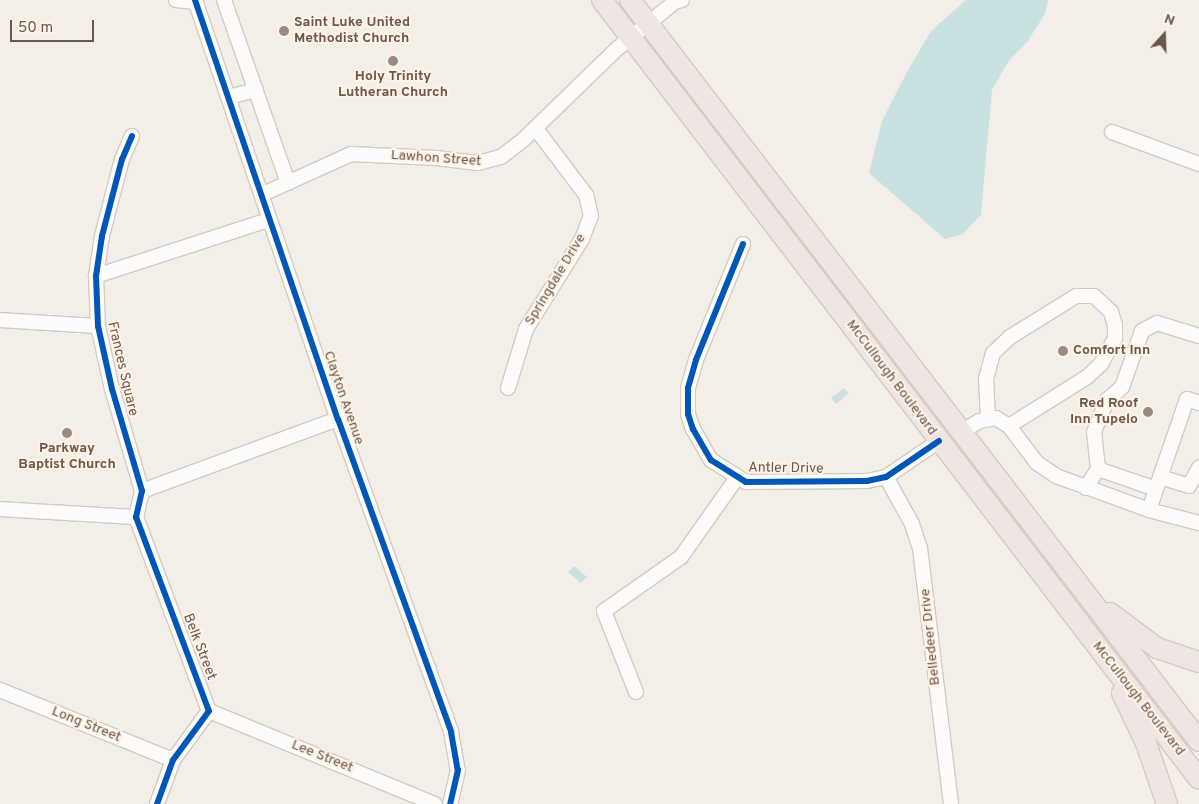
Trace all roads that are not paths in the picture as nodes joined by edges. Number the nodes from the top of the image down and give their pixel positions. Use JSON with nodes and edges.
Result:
{"nodes":[{"id":1,"x":176,"y":0,"type":"edge"},
{"id":2,"x":224,"y":0,"type":"edge"},
{"id":3,"x":602,"y":0,"type":"edge"},
{"id":4,"x":630,"y":0,"type":"edge"},
{"id":5,"x":682,"y":0,"type":"edge"},
{"id":6,"x":195,"y":1,"type":"edge"},
{"id":7,"x":648,"y":24,"type":"junction"},
{"id":8,"x":631,"y":38,"type":"junction"},
{"id":9,"x":256,"y":90,"type":"junction"},
{"id":10,"x":229,"y":97,"type":"junction"},
{"id":11,"x":536,"y":129,"type":"junction"},
{"id":12,"x":1112,"y":132,"type":"dead end"},
{"id":13,"x":132,"y":136,"type":"dead end"},
{"id":14,"x":1199,"y":164,"type":"edge"},
{"id":15,"x":288,"y":183,"type":"junction"},
{"id":16,"x":263,"y":194,"type":"junction"},
{"id":17,"x":780,"y":197,"type":"junction"},
{"id":18,"x":762,"y":208,"type":"junction"},
{"id":19,"x":268,"y":220,"type":"junction"},
{"id":20,"x":743,"y":244,"type":"dead end"},
{"id":21,"x":96,"y":276,"type":"junction"},
{"id":22,"x":0,"y":320,"type":"edge"},
{"id":23,"x":98,"y":326,"type":"junction"},
{"id":24,"x":1199,"y":336,"type":"edge"},
{"id":25,"x":874,"y":355,"type":"junction"},
{"id":26,"x":508,"y":388,"type":"dead end"},
{"id":27,"x":1199,"y":403,"type":"edge"},
{"id":28,"x":988,"y":417,"type":"junction"},
{"id":29,"x":338,"y":420,"type":"junction"},
{"id":30,"x":1009,"y":426,"type":"junction"},
{"id":31,"x":962,"y":432,"type":"junction"},
{"id":32,"x":939,"y":441,"type":"junction"},
{"id":33,"x":1199,"y":468,"type":"edge"},
{"id":34,"x":1098,"y":469,"type":"junction"},
{"id":35,"x":886,"y":477,"type":"junction"},
{"id":36,"x":736,"y":479,"type":"junction"},
{"id":37,"x":1158,"y":483,"type":"junction"},
{"id":38,"x":1086,"y":488,"type":"junction"},
{"id":39,"x":142,"y":491,"type":"junction"},
{"id":40,"x":1019,"y":506,"type":"junction"},
{"id":41,"x":0,"y":509,"type":"edge"},
{"id":42,"x":1149,"y":510,"type":"junction"},
{"id":43,"x":136,"y":517,"type":"junction"},
{"id":44,"x":1199,"y":523,"type":"edge"},
{"id":45,"x":1084,"y":592,"type":"junction"},
{"id":46,"x":1102,"y":653,"type":"junction"},
{"id":47,"x":1199,"y":662,"type":"edge"},
{"id":48,"x":0,"y":690,"type":"edge"},
{"id":49,"x":636,"y":692,"type":"dead end"},
{"id":50,"x":209,"y":710,"type":"junction"},
{"id":51,"x":1199,"y":741,"type":"edge"},
{"id":52,"x":173,"y":760,"type":"junction"},
{"id":53,"x":1199,"y":779,"type":"edge"},
{"id":54,"x":157,"y":804,"type":"edge"},
{"id":55,"x":435,"y":804,"type":"edge"},
{"id":56,"x":450,"y":804,"type":"edge"},
{"id":57,"x":951,"y":804,"type":"edge"},
{"id":58,"x":1167,"y":804,"type":"edge"}],
"edges":[{"from":1,"to":6,"type":"street"},
{"from":2,"to":9,"type":"street"},
{"from":3,"to":8,"type":"highway","name":"McCullough Boulevard"},
{"from":4,"to":7,"type":"highway","name":"McCullough Boulevard"},
{"from":5,"to":7,"type":"street","name":"Lawhon Street"},
{"from":6,"to":10,"type":"street","name":"Clayton Avenue"},
{"from":7,"to":8,"type":"street","name":"Lawhon Street"},
{"from":7,"to":17,"type":"highway","name":"McCullough Boulevard"},
{"from":8,"to":11,"type":"street","name":"Lawhon Street"},
{"from":8,"to":18,"type":"highway","name":"McCullough Boulevard"},
{"from":9,"to":10,"type":"street"},
{"from":9,"to":15,"type":"street"},
{"from":10,"to":16,"type":"street","name":"Clayton Avenue"},
{"from":11,"to":15,"type":"street","name":"Lawhon Street"},
{"from":11,"to":26,"type":"street","name":"Springdale Drive"},
{"from":12,"to":14,"type":"street"},
{"from":13,"to":21,"type":"street","name":"Frances Square"},
{"from":15,"to":16,"type":"street","name":"Lawhon Street"},
{"from":16,"to":19,"type":"street","name":"Clayton Avenue"},
{"from":17,"to":18,"type":"highway"},
{"from":17,"to":31,"type":"highway","name":"McCullough Boulevard"},
{"from":18,"to":25,"type":"highway","name":"McCullough Boulevard"},
{"from":19,"to":21,"type":"street"},
{"from":19,"to":29,"type":"street","name":"Clayton Avenue"},
{"from":20,"to":36,"type":"street","name":"Antler Drive"},
{"from":21,"to":23,"type":"street","name":"Frances Square"},
{"from":22,"to":23,"type":"street"},
{"from":23,"to":39,"type":"street","name":"Frances Square"},
{"from":24,"to":34,"type":"street"},
{"from":25,"to":31,"type":"highway"},
{"from":25,"to":32,"type":"highway","name":"McCullough Boulevard"},
{"from":27,"to":37,"type":"street"},
{"from":28,"to":30,"type":"street"},
{"from":28,"to":30,"type":"street"},
{"from":28,"to":31,"type":"street"},
{"from":29,"to":39,"type":"street"},
{"from":29,"to":56,"type":"street","name":"Clayton Avenue"},
{"from":30,"to":38,"type":"street"},
{"from":31,"to":40,"type":"highway","name":"McCullough Boulevard"},
{"from":32,"to":35,"type":"street","name":"Antler Drive"},
{"from":32,"to":40,"type":"highway"},
{"from":32,"to":46,"type":"highway","name":"McCullough Boulevard"},
{"from":33,"to":37,"type":"street"},
{"from":34,"to":37,"type":"street"},
{"from":34,"to":38,"type":"street"},
{"from":35,"to":36,"type":"street","name":"Antler Drive"},
{"from":35,"to":57,"type":"street","name":"Belledeer Drive"},
{"from":36,"to":49,"type":"street"},
{"from":37,"to":42,"type":"street"},
{"from":38,"to":42,"type":"street"},
{"from":39,"to":43,"type":"street"},
{"from":40,"to":45,"type":"highway","name":"McCullough Boulevard"},
{"from":41,"to":43,"type":"street"},
{"from":42,"to":44,"type":"street"},
{"from":43,"to":50,"type":"street","name":"Belk Street"},
{"from":45,"to":47,"type":"highway"},
{"from":45,"to":51,"type":"highway","name":"McCullough Boulevard"},
{"from":46,"to":53,"type":"highway","name":"McCullough Boulevard"},
{"from":46,"to":58,"type":"highway"},
{"from":48,"to":52,"type":"street","name":"Long Street"},
{"from":50,"to":52,"type":"street"},
{"from":50,"to":55,"type":"street","name":"Lee Street"},
{"from":52,"to":54,"type":"street"}]}
